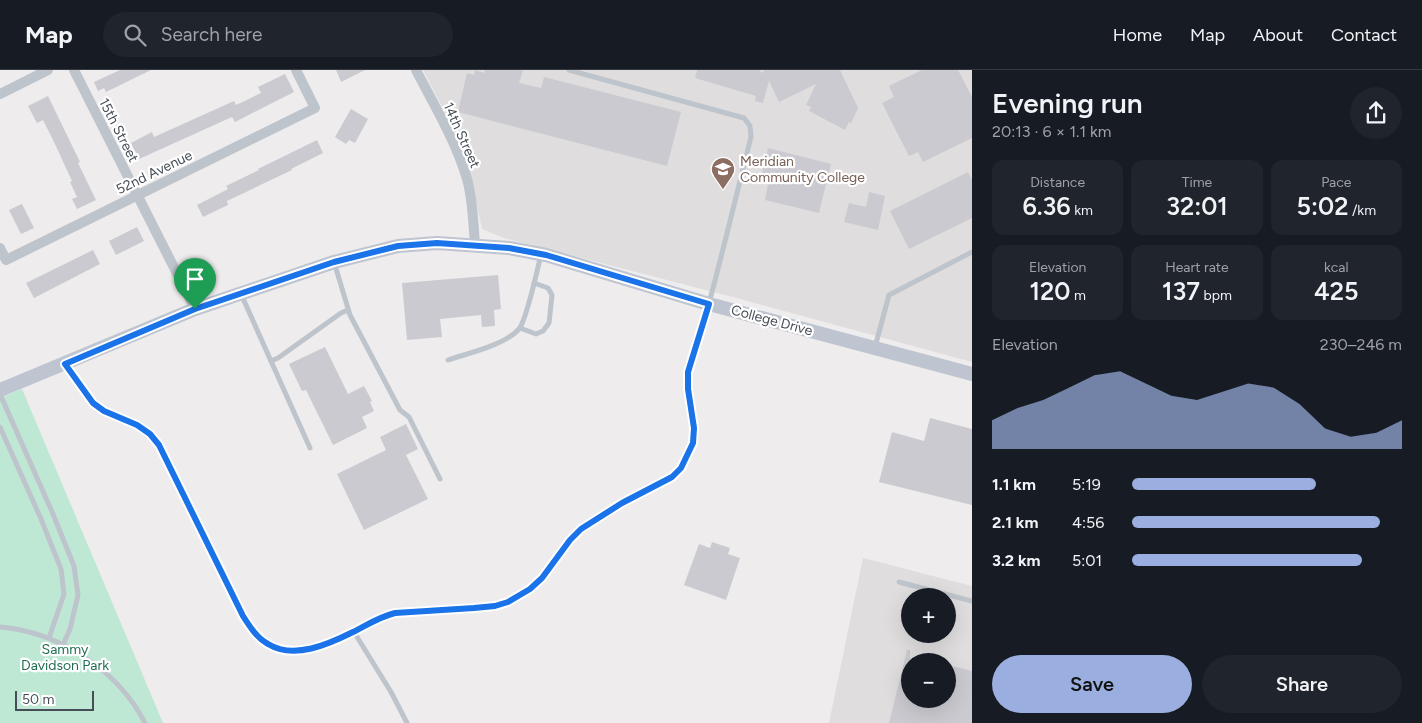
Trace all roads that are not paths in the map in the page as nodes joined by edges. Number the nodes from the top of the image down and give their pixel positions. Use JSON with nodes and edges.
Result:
{"nodes":[{"id":1,"x":48,"y":70,"type":"edge"},
{"id":2,"x":74,"y":70,"type":"edge"},
{"id":3,"x":296,"y":70,"type":"edge"},
{"id":4,"x":416,"y":70,"type":"edge"},
{"id":5,"x":569,"y":70,"type":"edge"},
{"id":6,"x":0,"y":94,"type":"edge"},
{"id":7,"x":138,"y":196,"type":"junction"},
{"id":8,"x":474,"y":244,"type":"junction"},
{"id":9,"x":0,"y":248,"type":"edge"},
{"id":10,"x":972,"y":252,"type":"edge"},
{"id":11,"x":541,"y":254,"type":"junction"},
{"id":12,"x":334,"y":262,"type":"junction"},
{"id":13,"x":534,"y":283,"type":"junction"},
{"id":14,"x":241,"y":294,"type":"junction"},
{"id":15,"x":709,"y":304,"type":"junction"},
{"id":16,"x":195,"y":309,"type":"junction"},
{"id":17,"x":348,"y":310,"type":"junction"},
{"id":18,"x":520,"y":328,"type":"junction"},
{"id":19,"x":875,"y":347,"type":"junction"},
{"id":20,"x":448,"y":360,"type":"dead end"},
{"id":21,"x":271,"y":361,"type":"junction"},
{"id":22,"x":65,"y":364,"type":"junction"},
{"id":23,"x":972,"y":374,"type":"edge"},
{"id":24,"x":0,"y":390,"type":"edge"},
{"id":25,"x":0,"y":394,"type":"edge"},
{"id":26,"x":0,"y":427,"type":"edge"},
{"id":27,"x":310,"y":448,"type":"dead end"},
{"id":28,"x":440,"y":479,"type":"dead end"},
{"id":29,"x":899,"y":582,"type":"dead end"},
{"id":30,"x":972,"y":602,"type":"edge"},
{"id":31,"x":0,"y":627,"type":"edge"},
{"id":32,"x":354,"y":632,"type":"junction"},
{"id":33,"x":49,"y":638,"type":"junction"},
{"id":34,"x":63,"y":645,"type":"junction"},
{"id":35,"x":145,"y":723,"type":"edge"},
{"id":36,"x":407,"y":723,"type":"edge"}],
"edges":[{"from":1,"to":6,"type":"street"},
{"from":2,"to":7,"type":"street","name":"15th Street"},
{"from":3,"to":7,"type":"street","name":"52nd Avenue"},
{"from":4,"to":8,"type":"street","name":"14th Street"},
{"from":5,"to":15,"type":"lane"},
{"from":7,"to":9,"type":"street","name":"52nd Avenue"},
{"from":7,"to":16,"type":"street","name":"15th Street"},
{"from":8,"to":11,"type":"street","name":"College Drive"},
{"from":8,"to":12,"type":"street","name":"College Drive"},
{"from":10,"to":19,"type":"lane"},
{"from":11,"to":13,"type":"lane"},
{"from":11,"to":15,"type":"street","name":"College Drive"},
{"from":12,"to":14,"type":"street","name":"College Drive"},
{"from":12,"to":17,"type":"lane"},
{"from":13,"to":18,"type":"lane"},
{"from":13,"to":18,"type":"lane"},
{"from":14,"to":16,"type":"street","name":"College Drive"},
{"from":14,"to":21,"type":"lane"},
{"from":15,"to":19,"type":"street","name":"College Drive"},
{"from":15,"to":32,"type":"lane"},
{"from":16,"to":22,"type":"street","name":"College Drive"},
{"from":17,"to":21,"type":"lane"},
{"from":17,"to":28,"type":"lane"},
{"from":18,"to":20,"type":"lane"},
{"from":19,"to":23,"type":"street","name":"College Drive"},
{"from":21,"to":27,"type":"lane"},
{"from":22,"to":24,"type":"street","name":"College Drive"},
{"from":22,"to":32,"type":"lane"},
{"from":25,"to":34,"type":"lane"},
{"from":26,"to":33,"type":"lane"},
{"from":29,"to":30,"type":"lane"},
{"from":31,"to":33,"type":"lane"},
{"from":32,"to":36,"type":"lane"},
{"from":33,"to":34,"type":"lane"},
{"from":34,"to":35,"type":"lane"}]}
